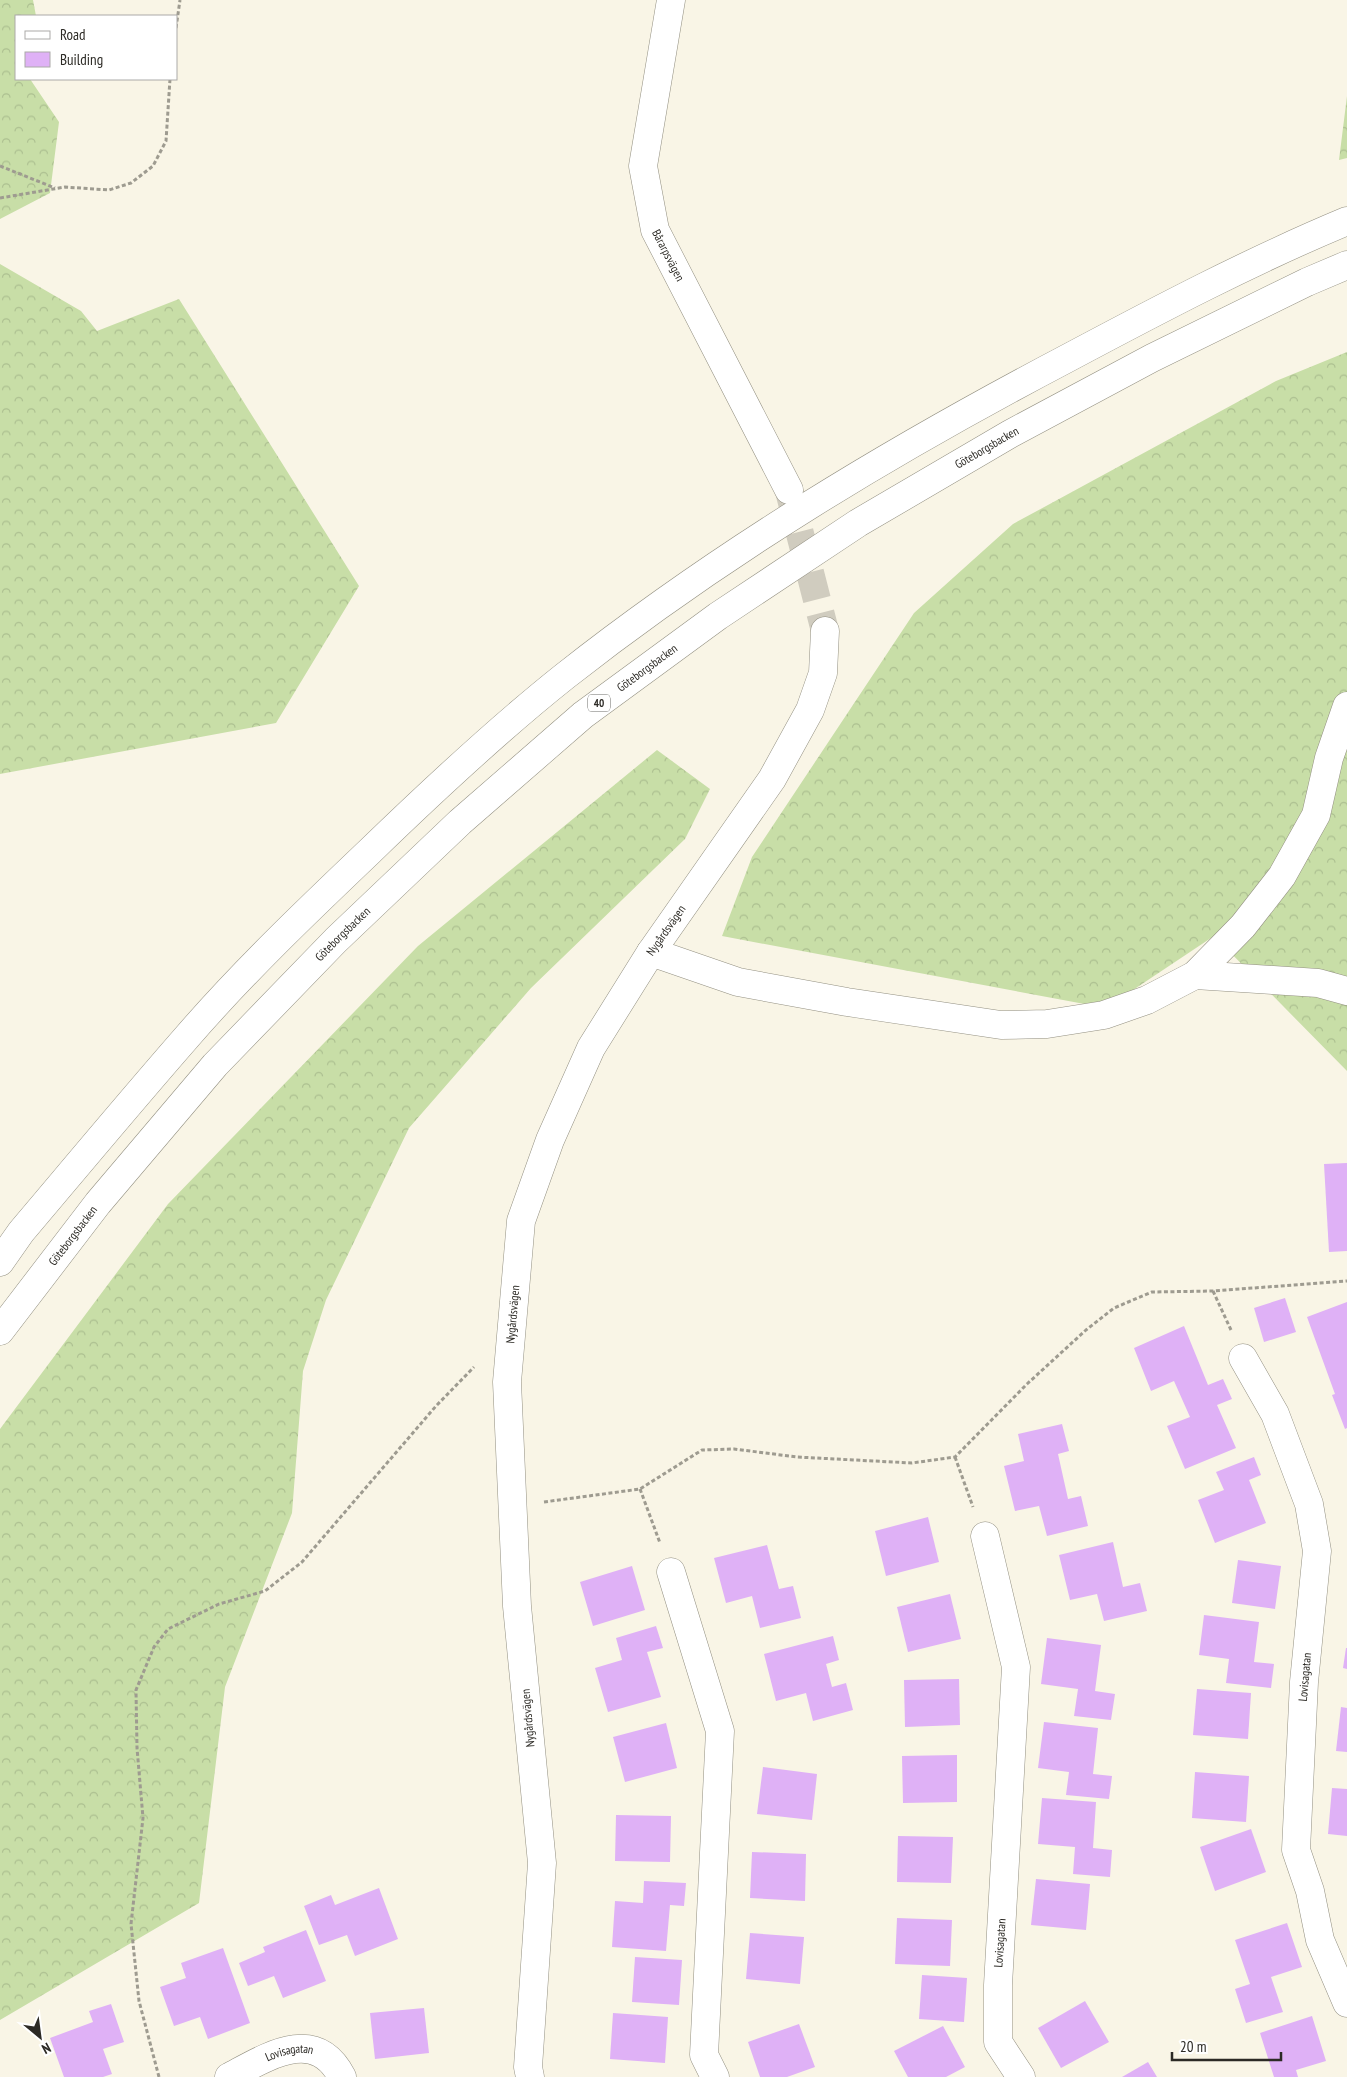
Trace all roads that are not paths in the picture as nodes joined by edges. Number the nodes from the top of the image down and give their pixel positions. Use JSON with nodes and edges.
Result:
{"nodes":[{"id":1,"x":670,"y":0,"type":"edge"},
{"id":2,"x":1347,"y":221,"type":"edge"},
{"id":3,"x":1347,"y":265,"type":"edge"},
{"id":4,"x":789,"y":490,"type":"tunnel mouth"},
{"id":5,"x":825,"y":631,"type":"tunnel mouth"},
{"id":6,"x":1347,"y":706,"type":"edge"},
{"id":7,"x":650,"y":952,"type":"junction"},
{"id":8,"x":1195,"y":975,"type":"junction"},
{"id":9,"x":1347,"y":991,"type":"edge"},
{"id":10,"x":0,"y":1262,"type":"edge"},
{"id":11,"x":0,"y":1330,"type":"edge"},
{"id":12,"x":1243,"y":1358,"type":"road end"},
{"id":13,"x":985,"y":1536,"type":"road end"},
{"id":14,"x":670,"y":1572,"type":"road end"},
{"id":15,"x":1347,"y":2003,"type":"edge"},
{"id":16,"x":229,"y":2077,"type":"edge"},
{"id":17,"x":342,"y":2077,"type":"edge"},
{"id":18,"x":530,"y":2077,"type":"edge"},
{"id":19,"x":715,"y":2077,"type":"edge"},
{"id":20,"x":1021,"y":2077,"type":"edge"}],
"edges":[{"from":1,"to":4,"type":"main road","name":"Bårarpsvägen"},
{"from":2,"to":10,"type":"main road"},
{"from":3,"to":11,"type":"main road","name":"Göteborgsbacken","number":"40"},
{"from":5,"to":7,"type":"main road","name":"Nygårdsvägen"},
{"from":6,"to":8,"type":"main road"},
{"from":7,"to":8,"type":"main road"},
{"from":7,"to":18,"type":"main road","name":"Nygårdsvägen"},
{"from":8,"to":9,"type":"main road"},
{"from":12,"to":15,"type":"main road","name":"Lovisagatan"},
{"from":13,"to":20,"type":"main road","name":"Lovisagatan"},
{"from":14,"to":19,"type":"main road"},
{"from":16,"to":17,"type":"main road","name":"Lovisagatan"}]}
